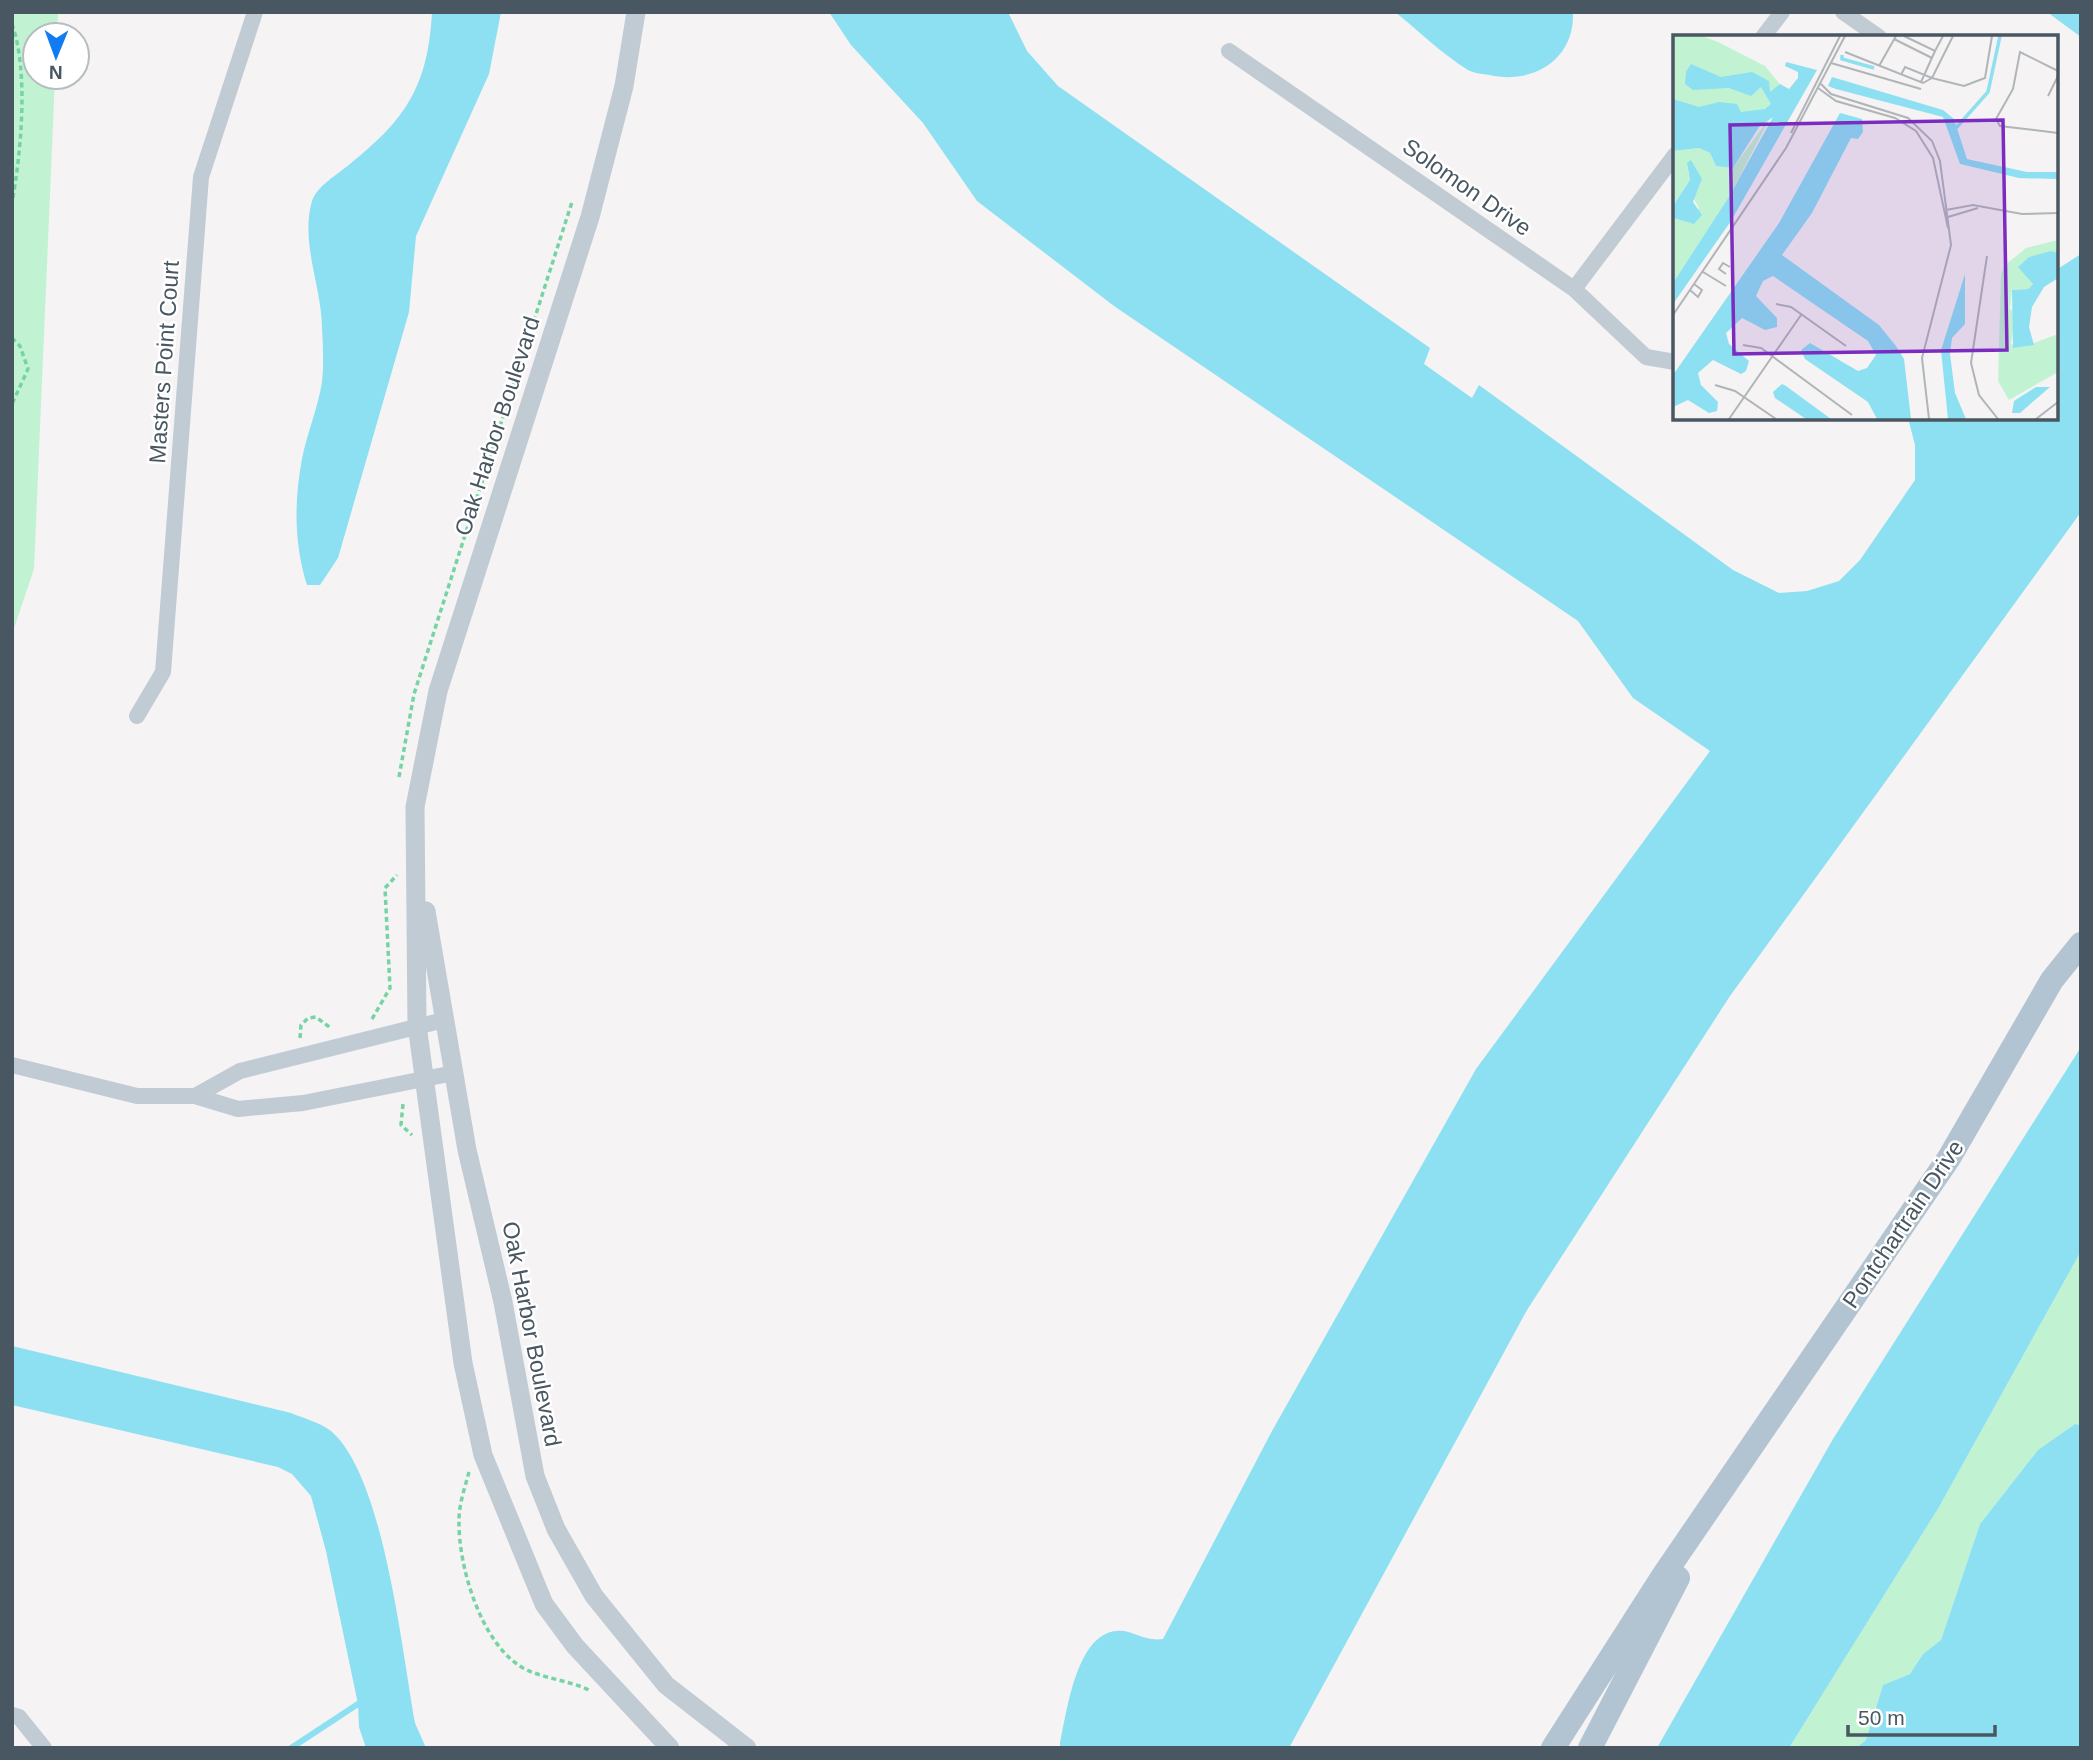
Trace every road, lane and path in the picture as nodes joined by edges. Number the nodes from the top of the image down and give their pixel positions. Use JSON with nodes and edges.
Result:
{"nodes":[{"id":1,"x":255,"y":12,"type":"edge"},
{"id":2,"x":636,"y":12,"type":"edge"},
{"id":3,"x":1782,"y":12,"type":"edge"},
{"id":4,"x":1843,"y":12,"type":"edge"},
{"id":5,"x":12,"y":24,"type":"edge"},
{"id":6,"x":1765,"y":35,"type":"edge"},
{"id":7,"x":1876,"y":35,"type":"edge"},
{"id":8,"x":1230,"y":51,"type":"dead end"},
{"id":9,"x":1673,"y":158,"type":"edge"},
{"id":10,"x":12,"y":203,"type":"edge"},
{"id":11,"x":1574,"y":289,"type":"junction"},
{"id":12,"x":12,"y":338,"type":"edge"},
{"id":13,"x":1673,"y":362,"type":"edge"},
{"id":14,"x":12,"y":404,"type":"edge"},
{"id":15,"x":136,"y":716,"type":"dead end"},
{"id":16,"x":416,"y":856,"type":"junction"},
{"id":17,"x":2081,"y":944,"type":"edge"},
{"id":18,"x":444,"y":1020,"type":"junction"},
{"id":19,"x":417,"y":1025,"type":"junction"},
{"id":20,"x":12,"y":1065,"type":"edge"},
{"id":21,"x":454,"y":1073,"type":"junction"},
{"id":22,"x":427,"y":1079,"type":"junction"},
{"id":23,"x":195,"y":1096,"type":"junction"},
{"id":24,"x":1718,"y":1500,"type":"junction"},
{"id":25,"x":12,"y":1715,"type":"edge"},
{"id":26,"x":44,"y":1748,"type":"edge"},
{"id":27,"x":670,"y":1748,"type":"edge"},
{"id":28,"x":747,"y":1748,"type":"edge"},
{"id":29,"x":1553,"y":1748,"type":"edge"},
{"id":30,"x":1590,"y":1748,"type":"edge"}],
"edges":[{"from":1,"to":15,"type":"street","name":"Masters Point Court"},
{"from":2,"to":16,"type":"street","name":"Oak Harbor Boulevard"},
{"from":3,"to":6,"type":"street"},
{"from":4,"to":7,"type":"street"},
{"from":5,"to":10,"type":"path"},
{"from":8,"to":11,"type":"street","name":"Solomon Drive"},
{"from":9,"to":11,"type":"street"},
{"from":11,"to":13,"type":"street","name":"Solomon Drive"},
{"from":12,"to":14,"type":"path"},
{"from":16,"to":18,"type":"street","name":"Oak Harbor Boulevard"},
{"from":16,"to":19,"type":"street","name":"Oak Harbor Boulevard"},
{"from":17,"to":24,"type":"main road","name":"Pontchartrain Drive"},
{"from":18,"to":19,"type":"street"},
{"from":18,"to":21,"type":"street","name":"Oak Harbor Boulevard"},
{"from":19,"to":22,"type":"street","name":"Oak Harbor Boulevard"},
{"from":19,"to":23,"type":"street"},
{"from":20,"to":23,"type":"street"},
{"from":21,"to":22,"type":"street"},
{"from":21,"to":28,"type":"street","name":"Oak Harbor Boulevard"},
{"from":22,"to":23,"type":"street"},
{"from":22,"to":27,"type":"street","name":"Oak Harbor Boulevard"},
{"from":24,"to":29,"type":"main road","name":"Pontchartrain Drive"},
{"from":24,"to":30,"type":"main road","name":"Pontchartrain Drive"},
{"from":25,"to":26,"type":"street"}]}
